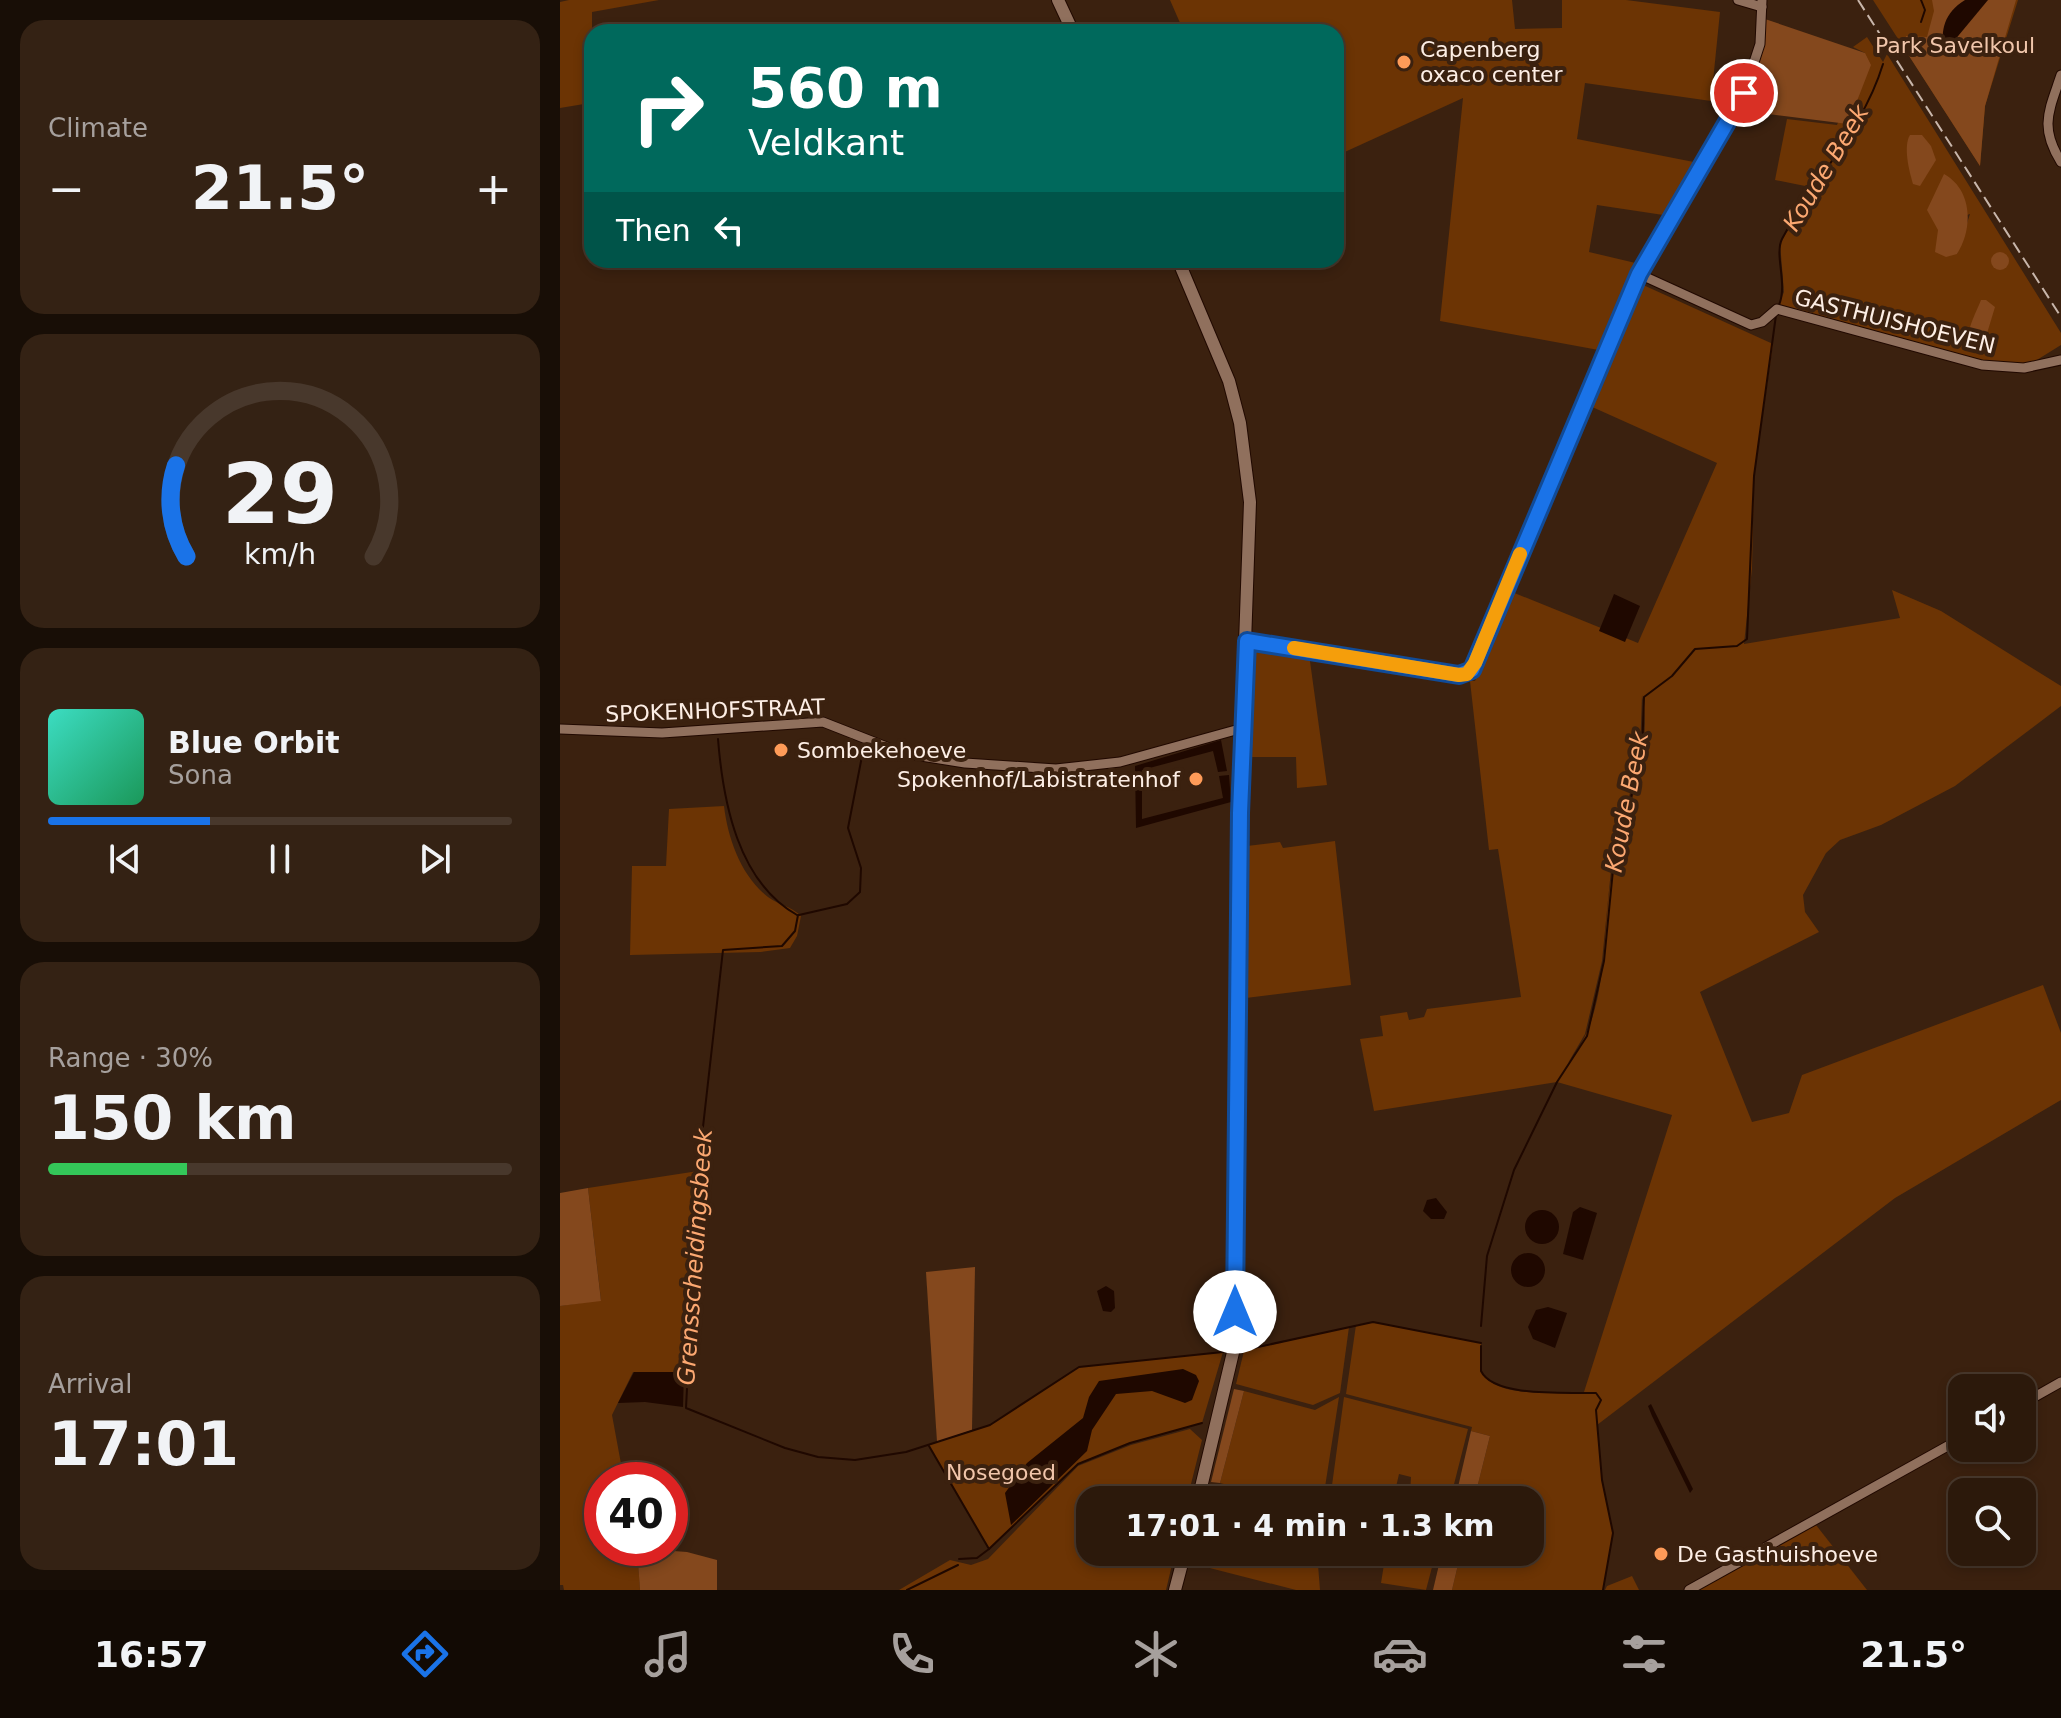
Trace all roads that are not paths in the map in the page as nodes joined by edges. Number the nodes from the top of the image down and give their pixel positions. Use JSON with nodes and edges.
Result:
{"nodes":[{"id":1,"x":1058,"y":0,"type":"edge"},
{"id":2,"x":1738,"y":0,"type":"edge"},
{"id":3,"x":1762,"y":4,"type":"edge"},
{"id":4,"x":1069,"y":24,"type":"edge"},
{"id":5,"x":2061,"y":75,"type":"edge"},
{"id":6,"x":2061,"y":162,"type":"edge"},
{"id":7,"x":1181,"y":268,"type":"edge"},
{"id":8,"x":1639,"y":274,"type":"junction"},
{"id":9,"x":2061,"y":360,"type":"edge"},
{"id":10,"x":1247,"y":641,"type":"junction"},
{"id":11,"x":1243,"y":728,"type":"junction"},
{"id":12,"x":560,"y":729,"type":"edge"},
{"id":13,"x":2061,"y":1382,"type":"edge"},
{"id":14,"x":2036,"y":1396,"type":"edge"},
{"id":15,"x":1948,"y":1446,"type":"edge"},
{"id":16,"x":1201,"y":1486,"type":"edge"},
{"id":17,"x":1181,"y":1566,"type":"edge"},
{"id":18,"x":1175,"y":1590,"type":"edge"},
{"id":19,"x":1689,"y":1590,"type":"edge"}],
"edges":[{"from":1,"to":4,"type":"street"},
{"from":2,"to":3,"type":"street"},
{"from":3,"to":8,"type":"street"},
{"from":5,"to":6,"type":"street"},
{"from":7,"to":10,"type":"street"},
{"from":8,"to":9,"type":"street","name":"GASTHUISHOEVEN"},
{"from":8,"to":10,"type":"street"},
{"from":10,"to":11,"type":"street"},
{"from":11,"to":12,"type":"street","name":"SPOKENHOFSTRAAT"},
{"from":11,"to":16,"type":"street"},
{"from":13,"to":14,"type":"street"},
{"from":15,"to":19,"type":"street"},
{"from":17,"to":18,"type":"street"}]}
